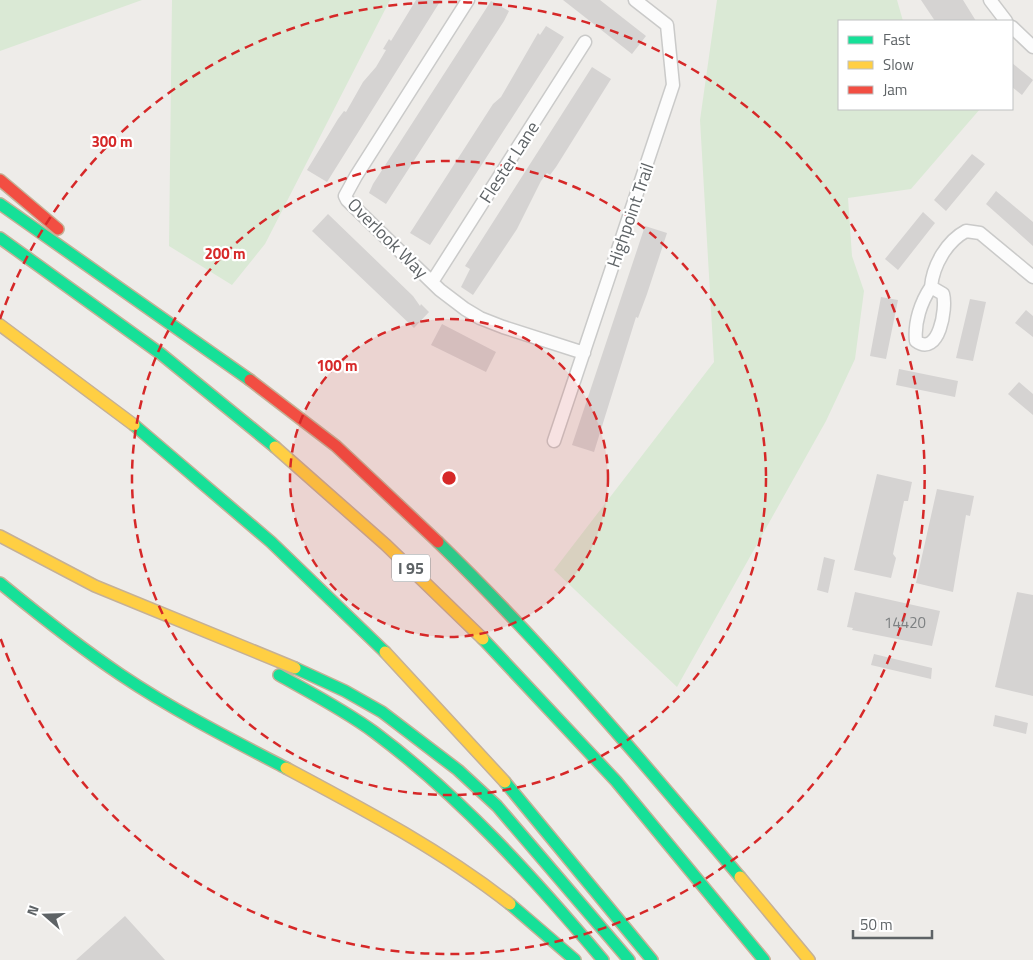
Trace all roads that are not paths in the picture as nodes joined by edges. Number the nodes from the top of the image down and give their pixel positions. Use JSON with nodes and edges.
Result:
{"nodes":[{"id":1,"x":468,"y":0,"type":"edge"},
{"id":2,"x":635,"y":0,"type":"edge"},
{"id":3,"x":990,"y":0,"type":"edge"},
{"id":4,"x":1005,"y":20,"type":"edge"},
{"id":5,"x":1013,"y":28,"type":"edge"},
{"id":6,"x":586,"y":42,"type":"dead end"},
{"id":7,"x":1033,"y":47,"type":"edge"},
{"id":8,"x":0,"y":180,"type":"edge"},
{"id":9,"x":0,"y":204,"type":"edge"},
{"id":10,"x":0,"y":238,"type":"edge"},
{"id":11,"x":1033,"y":277,"type":"edge"},
{"id":12,"x":432,"y":282,"type":"junction"},
{"id":13,"x":931,"y":287,"type":"dead end"},
{"id":14,"x":151,"y":310,"type":"junction"},
{"id":15,"x":0,"y":325,"type":"edge"},
{"id":16,"x":584,"y":353,"type":"junction"},
{"id":17,"x":554,"y":441,"type":"dead end"},
{"id":18,"x":0,"y":538,"type":"edge"},
{"id":19,"x":0,"y":583,"type":"edge"},
{"id":20,"x":575,"y":960,"type":"edge"},
{"id":21,"x":602,"y":960,"type":"edge"},
{"id":22,"x":629,"y":960,"type":"edge"},
{"id":23,"x":652,"y":960,"type":"edge"},
{"id":24,"x":764,"y":960,"type":"edge"},
{"id":25,"x":809,"y":960,"type":"edge"}],
"edges":[{"from":1,"to":12,"type":"street","name":"Overlook Way"},
{"from":2,"to":16,"type":"street","name":"Highpoint Trail"},
{"from":3,"to":4,"type":"street"},
{"from":5,"to":7,"type":"street"},
{"from":6,"to":12,"type":"street","name":"Flester Lane"},
{"from":8,"to":14,"type":"highway"},
{"from":9,"to":14,"type":"highway"},
{"from":10,"to":24,"type":"highway","number":"I 95"},
{"from":11,"to":13,"type":"street"},
{"from":12,"to":16,"type":"street","name":"Overlook Way"},
{"from":14,"to":25,"type":"highway"},
{"from":15,"to":23,"type":"highway"},
{"from":16,"to":17,"type":"street","name":"Highpoint Trail"},
{"from":18,"to":21,"type":"highway"},
{"from":18,"to":22,"type":"highway"},
{"from":19,"to":20,"type":"highway"}]}
